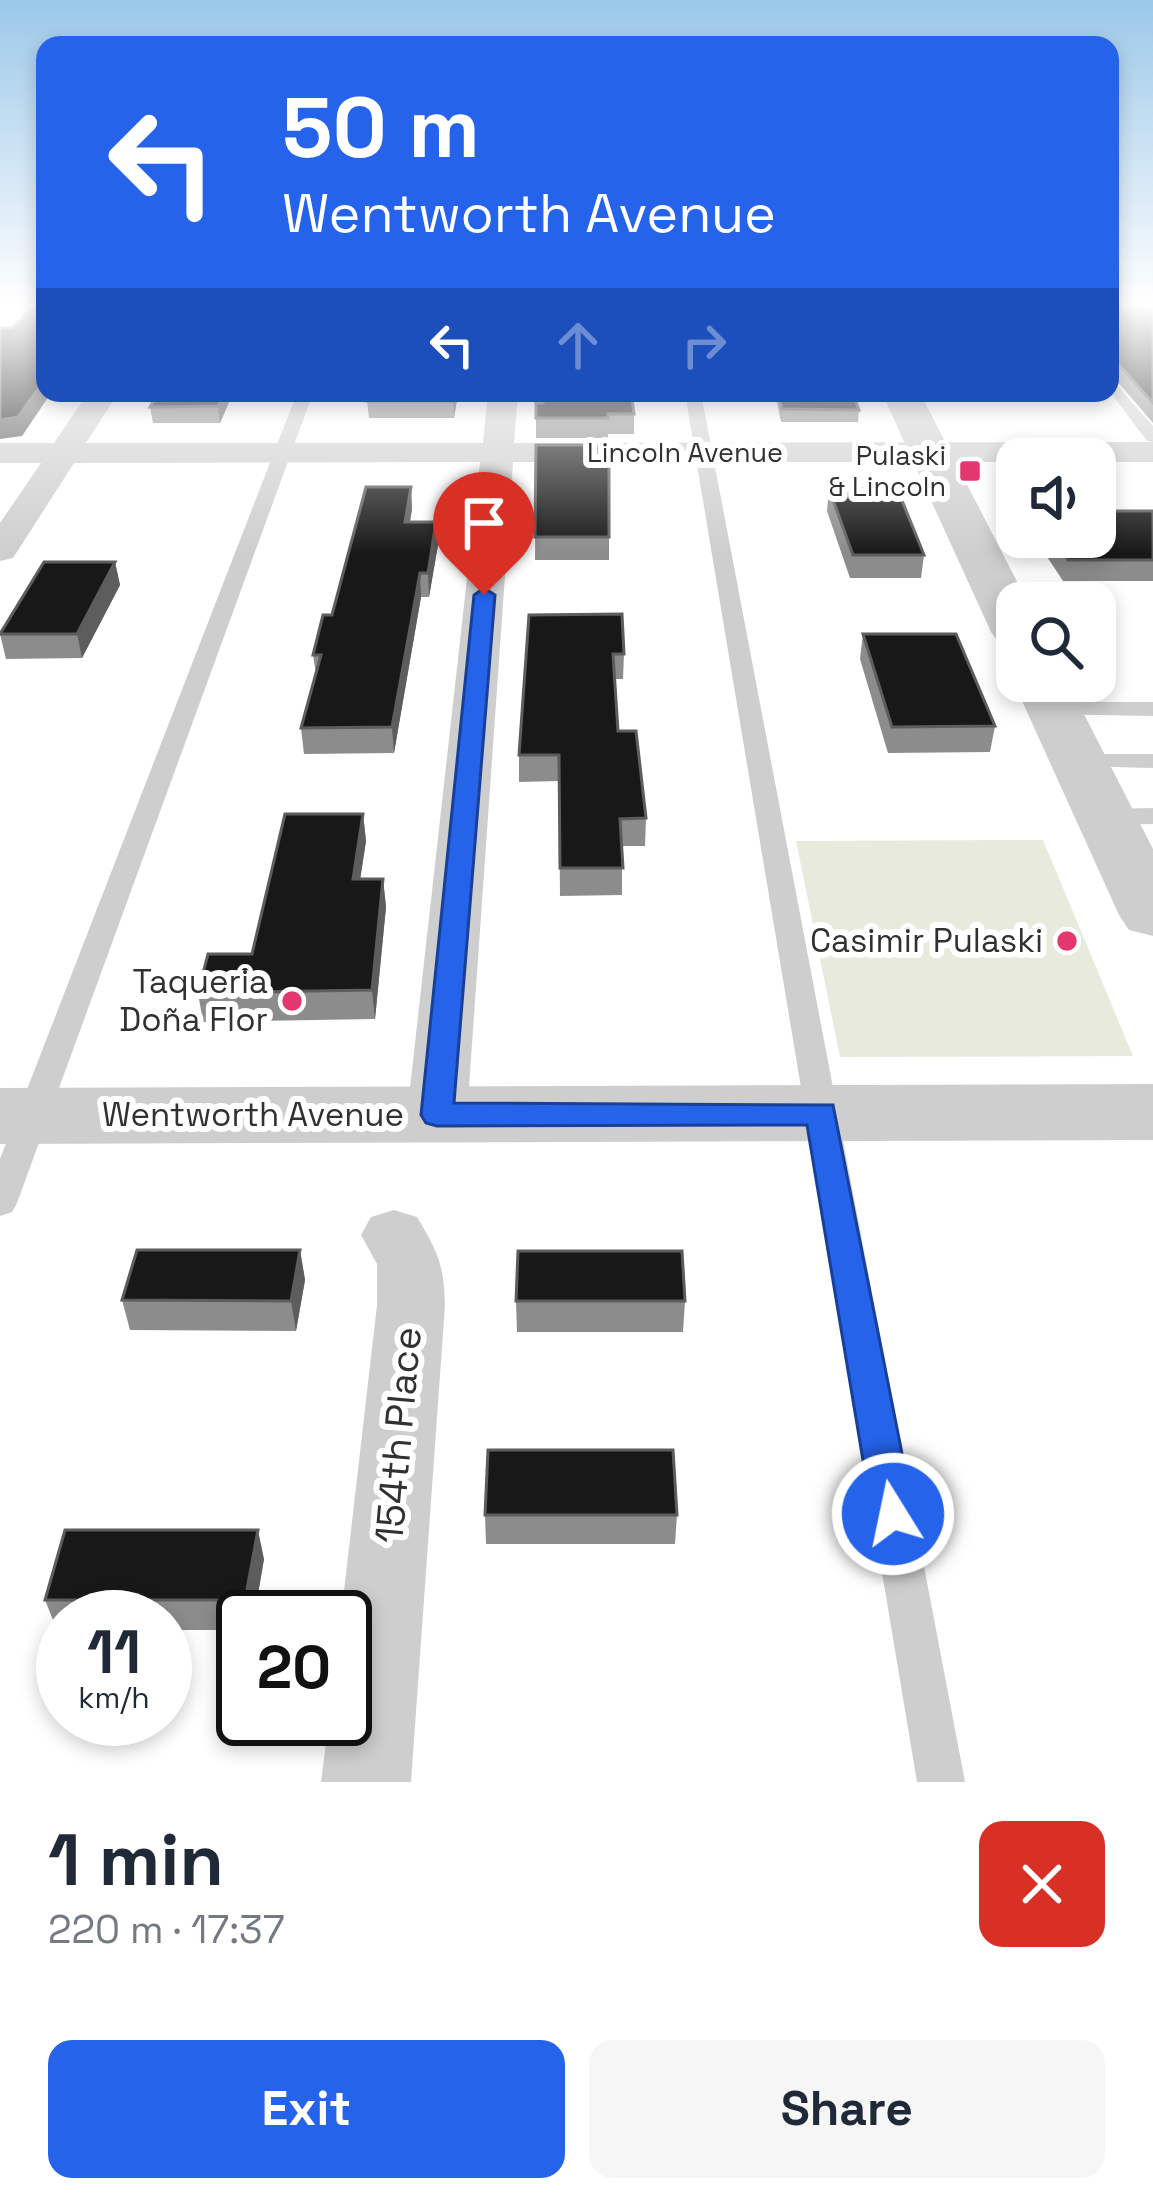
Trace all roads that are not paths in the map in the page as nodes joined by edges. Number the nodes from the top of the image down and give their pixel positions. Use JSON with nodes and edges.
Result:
{"nodes":[{"id":1,"x":1119,"y":393,"type":"edge"},
{"id":2,"x":98,"y":402,"type":"edge"},
{"id":3,"x":302,"y":402,"type":"edge"},
{"id":4,"x":502,"y":402,"type":"edge"},
{"id":5,"x":695,"y":402,"type":"edge"},
{"id":6,"x":905,"y":402,"type":"edge"},
{"id":7,"x":1153,"y":436,"type":"edge"},
{"id":8,"x":704,"y":452,"type":"junction"},
{"id":9,"x":930,"y":452,"type":"junction"},
{"id":10,"x":1153,"y":452,"type":"edge"},
{"id":11,"x":0,"y":453,"type":"edge"},
{"id":12,"x":64,"y":453,"type":"junction"},
{"id":13,"x":283,"y":453,"type":"junction"},
{"id":14,"x":497,"y":453,"type":"junction"},
{"id":15,"x":0,"y":550,"type":"edge"},
{"id":16,"x":996,"y":589,"type":"edge"},
{"id":17,"x":1153,"y":709,"type":"edge"},
{"id":18,"x":1058,"y":717,"type":"edge"},
{"id":19,"x":1153,"y":761,"type":"edge"},
{"id":20,"x":1129,"y":817,"type":"edge"},
{"id":21,"x":1153,"y":915,"type":"edge"},
{"id":22,"x":1153,"y":1112,"type":"edge"},
{"id":23,"x":821,"y":1113,"type":"junction"},
{"id":24,"x":437,"y":1115,"type":"junction"},
{"id":25,"x":16,"y":1116,"type":"edge"},
{"id":26,"x":0,"y":1203,"type":"edge"},
{"id":27,"x":394,"y":1235,"type":"dead end"},
{"id":28,"x":366,"y":1782,"type":"edge"},
{"id":29,"x":941,"y":1782,"type":"edge"}],
"edges":[{"from":1,"to":7,"type":"lane"},
{"from":2,"to":12,"type":"street"},
{"from":3,"to":13,"type":"lane"},
{"from":4,"to":14,"type":"street"},
{"from":5,"to":8,"type":"lane"},
{"from":6,"to":9,"type":"street"},
{"from":8,"to":9,"type":"street","name":"Lincoln Avenue"},
{"from":8,"to":14,"type":"street","name":"Lincoln Avenue"},
{"from":8,"to":23,"type":"lane"},
{"from":9,"to":10,"type":"street","name":"Lincoln Avenue"},
{"from":9,"to":16,"type":"street"},
{"from":11,"to":12,"type":"street","name":"Lincoln Avenue"},
{"from":12,"to":13,"type":"street","name":"Lincoln Avenue"},
{"from":12,"to":15,"type":"street"},
{"from":13,"to":14,"type":"street","name":"Lincoln Avenue"},
{"from":13,"to":25,"type":"lane"},
{"from":14,"to":24,"type":"street"},
{"from":17,"to":18,"type":"lane"},
{"from":18,"to":19,"type":"lane"},
{"from":18,"to":20,"type":"street"},
{"from":20,"to":21,"type":"street"},
{"from":22,"to":23,"type":"street","name":"Wentworth Avenue"},
{"from":23,"to":24,"type":"street","name":"Wentworth Avenue"},
{"from":23,"to":29,"type":"lane"},
{"from":24,"to":25,"type":"street","name":"Wentworth Avenue"},
{"from":25,"to":26,"type":"lane"},
{"from":27,"to":28,"type":"street","name":"154th Place"}]}
